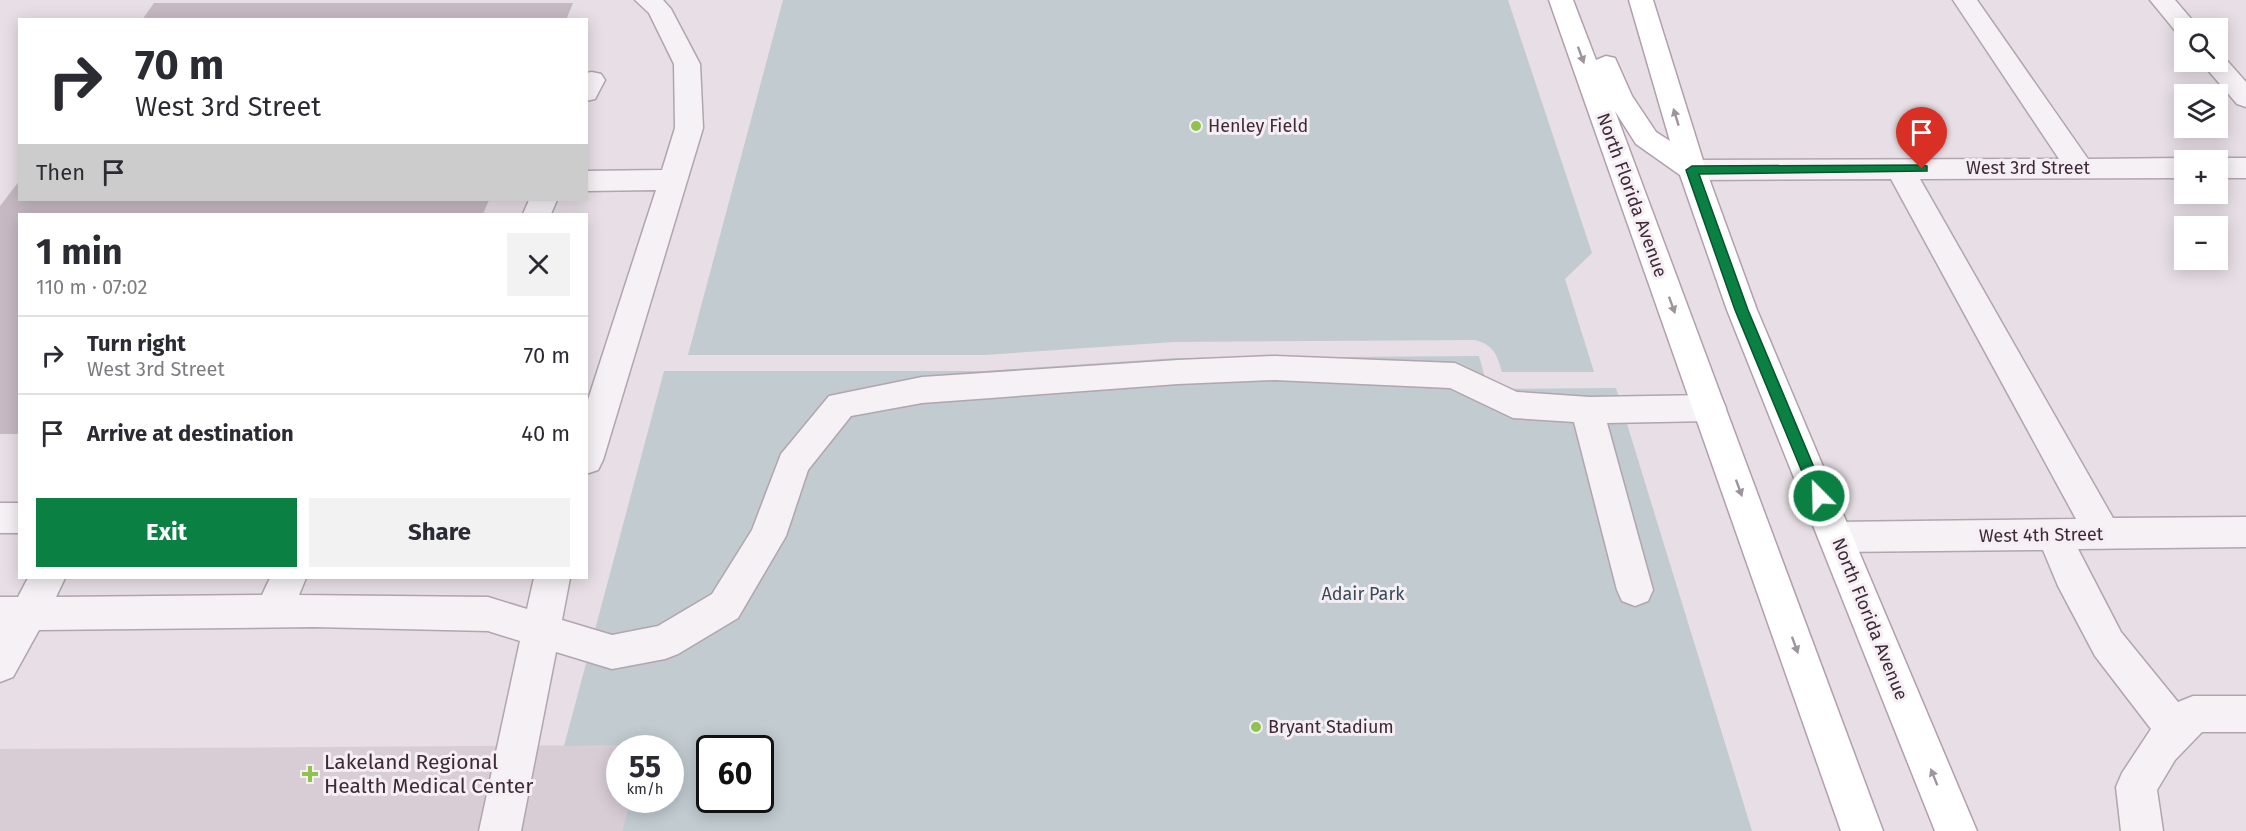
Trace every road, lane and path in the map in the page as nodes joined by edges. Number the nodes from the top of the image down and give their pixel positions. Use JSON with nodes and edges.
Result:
{"nodes":[{"id":1,"x":647,"y":0,"type":"edge"},
{"id":2,"x":1561,"y":0,"type":"edge"},
{"id":3,"x":1583,"y":0,"type":"edge"},
{"id":4,"x":1641,"y":0,"type":"edge"},
{"id":5,"x":1965,"y":0,"type":"edge"},
{"id":6,"x":2162,"y":0,"type":"edge"},
{"id":7,"x":2177,"y":18,"type":"edge"},
{"id":8,"x":2223,"y":72,"type":"edge"},
{"id":9,"x":2246,"y":98,"type":"edge"},
{"id":10,"x":2080,"y":168,"type":"junction"},
{"id":11,"x":2174,"y":168,"type":"edge"},
{"id":12,"x":2228,"y":168,"type":"edge"},
{"id":13,"x":2246,"y":168,"type":"edge"},
{"id":14,"x":1900,"y":169,"type":"junction"},
{"id":15,"x":1692,"y":170,"type":"junction"},
{"id":16,"x":673,"y":180,"type":"junction"},
{"id":17,"x":588,"y":181,"type":"edge"},
{"id":18,"x":1710,"y":408,"type":"junction"},
{"id":19,"x":1587,"y":410,"type":"junction"},
{"id":20,"x":588,"y":454,"type":"edge"},
{"id":21,"x":0,"y":518,"type":"edge"},
{"id":22,"x":18,"y":518,"type":"edge"},
{"id":23,"x":2246,"y":532,"type":"edge"},
{"id":24,"x":2054,"y":534,"type":"junction"},
{"id":25,"x":2103,"y":534,"type":"junction"},
{"id":26,"x":1836,"y":537,"type":"junction"},
{"id":27,"x":46,"y":579,"type":"edge"},
{"id":28,"x":288,"y":579,"type":"edge"},
{"id":29,"x":552,"y":579,"type":"edge"},
{"id":30,"x":1635,"y":590,"type":"dead end"},
{"id":31,"x":273,"y":612,"type":"junction"},
{"id":32,"x":14,"y":614,"type":"edge"},
{"id":33,"x":541,"y":630,"type":"junction"},
{"id":34,"x":0,"y":665,"type":"edge"},
{"id":35,"x":2246,"y":714,"type":"edge"},
{"id":36,"x":2177,"y":730,"type":"junction"},
{"id":37,"x":500,"y":831,"type":"edge"},
{"id":38,"x":1862,"y":831,"type":"edge"},
{"id":39,"x":1956,"y":831,"type":"edge"},
{"id":40,"x":2142,"y":831,"type":"edge"}],
"edges":[{"from":1,"to":16,"type":"street"},
{"from":2,"to":18,"type":"main road","name":"North Florida Avenue","one_way":true},
{"from":3,"to":15,"type":"main road"},
{"from":15,"to":4,"type":"main road","name":"North Florida Avenue","one_way":true},
{"from":5,"to":10,"type":"street"},
{"from":6,"to":7,"type":"street"},
{"from":8,"to":9,"type":"street"},
{"from":10,"to":11,"type":"street","name":"West 3rd Street"},
{"from":10,"to":14,"type":"street","name":"West 3rd Street"},
{"from":12,"to":13,"type":"street"},
{"from":14,"to":15,"type":"street","name":"West 3rd Street"},
{"from":14,"to":25,"type":"street"},
{"from":15,"to":26,"type":"main road","name":"North Florida Avenue"},
{"from":16,"to":17,"type":"street"},
{"from":16,"to":20,"type":"street"},
{"from":18,"to":19,"type":"street"},
{"from":18,"to":38,"type":"main road","name":"North Florida Avenue","one_way":true},
{"from":19,"to":30,"type":"street"},
{"from":19,"to":33,"type":"street"},
{"from":21,"to":22,"type":"street"},
{"from":23,"to":25,"type":"street","name":"West 4th Street"},
{"from":24,"to":25,"type":"street","name":"West 4th Street"},
{"from":24,"to":26,"type":"street","name":"West 4th Street"},
{"from":24,"to":36,"type":"street"},
{"from":39,"to":26,"type":"main road","name":"North Florida Avenue","one_way":true},
{"from":27,"to":32,"type":"street"},
{"from":28,"to":31,"type":"street"},
{"from":29,"to":33,"type":"street"},
{"from":31,"to":32,"type":"street"},
{"from":31,"to":33,"type":"street"},
{"from":32,"to":34,"type":"street"},
{"from":33,"to":37,"type":"street"},
{"from":35,"to":36,"type":"street"},
{"from":36,"to":40,"type":"street"}]}
